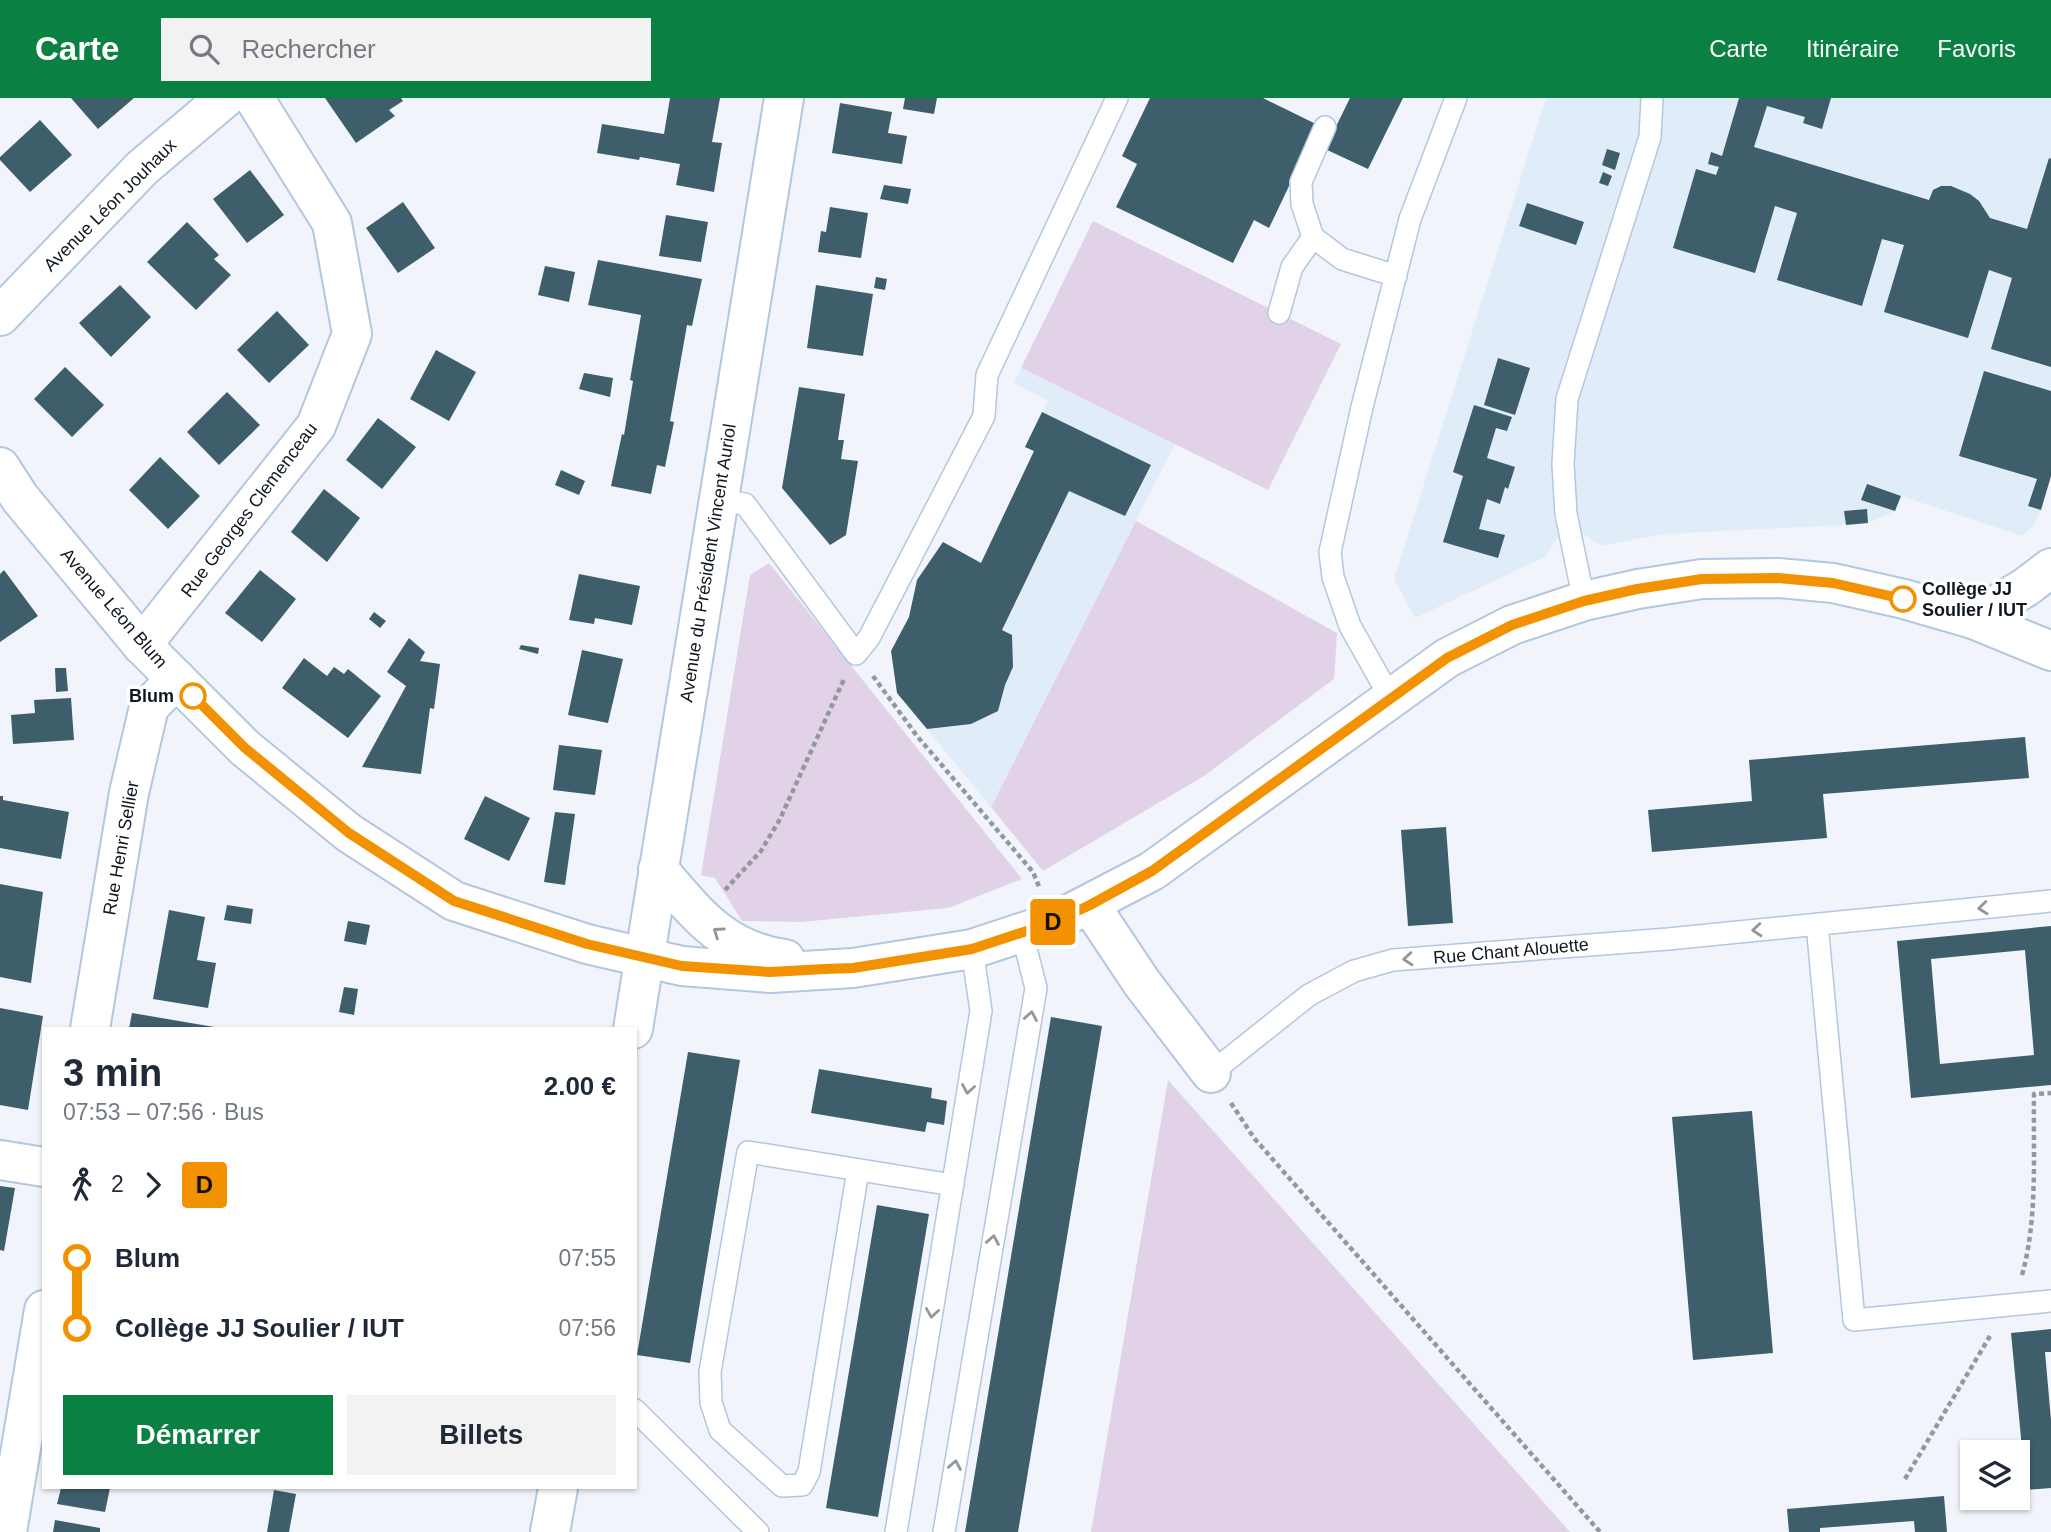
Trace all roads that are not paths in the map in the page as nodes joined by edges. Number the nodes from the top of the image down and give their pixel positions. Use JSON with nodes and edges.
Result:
{"nodes":[{"id":1,"x":225,"y":98,"type":"edge"},
{"id":2,"x":254,"y":98,"type":"edge"},
{"id":3,"x":784,"y":98,"type":"edge"},
{"id":4,"x":1117,"y":98,"type":"edge"},
{"id":5,"x":1456,"y":98,"type":"edge"},
{"id":6,"x":1652,"y":98,"type":"edge"},
{"id":7,"x":1325,"y":127,"type":"dead end"},
{"id":8,"x":1313,"y":237,"type":"junction"},
{"id":9,"x":1396,"y":276,"type":"junction"},
{"id":10,"x":1279,"y":313,"type":"dead end"},
{"id":11,"x":0,"y":316,"type":"edge"},
{"id":12,"x":7,"y":486,"type":"edge"},
{"id":13,"x":718,"y":500,"type":"junction"},
{"id":14,"x":2051,"y":568,"type":"edge"},
{"id":15,"x":1584,"y":601,"type":"junction"},
{"id":16,"x":1973,"y":619,"type":"junction"},
{"id":17,"x":142,"y":645,"type":"junction"},
{"id":18,"x":2051,"y":651,"type":"edge"},
{"id":19,"x":176,"y":679,"type":"junction"},
{"id":20,"x":1390,"y":697,"type":"junction"},
{"id":21,"x":658,"y":869,"type":"junction"},
{"id":22,"x":2051,"y":901,"type":"edge"},
{"id":23,"x":1090,"y":905,"type":"junction"},
{"id":24,"x":1817,"y":925,"type":"junction"},
{"id":25,"x":1038,"y":928,"type":"junction"},
{"id":26,"x":972,"y":949,"type":"junction"},
{"id":27,"x":643,"y":958,"type":"junction"},
{"id":28,"x":853,"y":968,"type":"junction"},
{"id":29,"x":90,"y":1027,"type":"edge"},
{"id":30,"x":633,"y":1027,"type":"edge"},
{"id":31,"x":1211,"y":1073,"type":"joint"},
{"id":32,"x":0,"y":1160,"type":"edge"},
{"id":33,"x":42,"y":1167,"type":"edge"},
{"id":34,"x":858,"y":1170,"type":"junction"},
{"id":35,"x":953,"y":1185,"type":"junction"},
{"id":36,"x":2051,"y":1301,"type":"edge"},
{"id":37,"x":42,"y":1322,"type":"edge"},
{"id":38,"x":637,"y":1412,"type":"edge"},
{"id":39,"x":558,"y":1489,"type":"edge"},
{"id":40,"x":7,"y":1532,"type":"edge"},
{"id":41,"x":550,"y":1532,"type":"edge"},
{"id":42,"x":758,"y":1532,"type":"edge"},
{"id":43,"x":896,"y":1532,"type":"edge"},
{"id":44,"x":944,"y":1532,"type":"edge"}],
"edges":[{"from":1,"to":11,"type":"main road","name":"Avenue Léon Jouhaux"},
{"from":2,"to":17,"type":"main road","name":"Rue Georges Clemenceau"},
{"from":3,"to":13,"type":"main road","name":"Avenue du Président Vincent Auriol"},
{"from":4,"to":13,"type":"lane"},
{"from":5,"to":9,"type":"lane"},
{"from":6,"to":15,"type":"lane"},
{"from":7,"to":8,"type":"lane"},
{"from":8,"to":9,"type":"lane"},
{"from":8,"to":10,"type":"lane"},
{"from":9,"to":20,"type":"lane"},
{"from":12,"to":17,"type":"main road","name":"Avenue Léon Blum"},
{"from":13,"to":21,"type":"main road","name":"Avenue du Président Vincent Auriol"},
{"from":14,"to":16,"type":"main road"},
{"from":15,"to":16,"type":"main road"},
{"from":15,"to":20,"type":"main road"},
{"from":16,"to":18,"type":"main road"},
{"from":17,"to":19,"type":"main road","name":"Avenue Léon Blum"},
{"from":19,"to":27,"type":"main road","name":"Avenue Léon Blum"},
{"from":19,"to":29,"type":"main road","name":"Rue Henri Sellier"},
{"from":20,"to":23,"type":"main road"},
{"from":21,"to":27,"type":"main road","name":"Avenue du Président Vincent Auriol"},
{"from":28,"to":21,"type":"main road","one_way":true},
{"from":22,"to":24,"type":"lane","name":"Rue Chant Alouette","one_way":true},
{"from":23,"to":25,"type":"main road"},
{"from":23,"to":31,"type":"main road"},
{"from":24,"to":31,"type":"lane","name":"Rue Chant Alouette","one_way":true},
{"from":24,"to":36,"type":"lane"},
{"from":25,"to":26,"type":"main road"},
{"from":44,"to":25,"type":"lane","one_way":true},
{"from":26,"to":28,"type":"main road"},
{"from":26,"to":35,"type":"lane","one_way":true},
{"from":27,"to":28,"type":"main road","name":"Avenue Léon Blum"},
{"from":27,"to":30,"type":"main road","name":"Avenue du Président Vincent Auriol"},
{"from":32,"to":33,"type":"main road"},
{"from":34,"to":34,"type":"lane"},
{"from":34,"to":35,"type":"lane"},
{"from":35,"to":43,"type":"lane","one_way":true},
{"from":37,"to":40,"type":"main road"},
{"from":38,"to":42,"type":"lane"},
{"from":39,"to":41,"type":"main road"}]}
